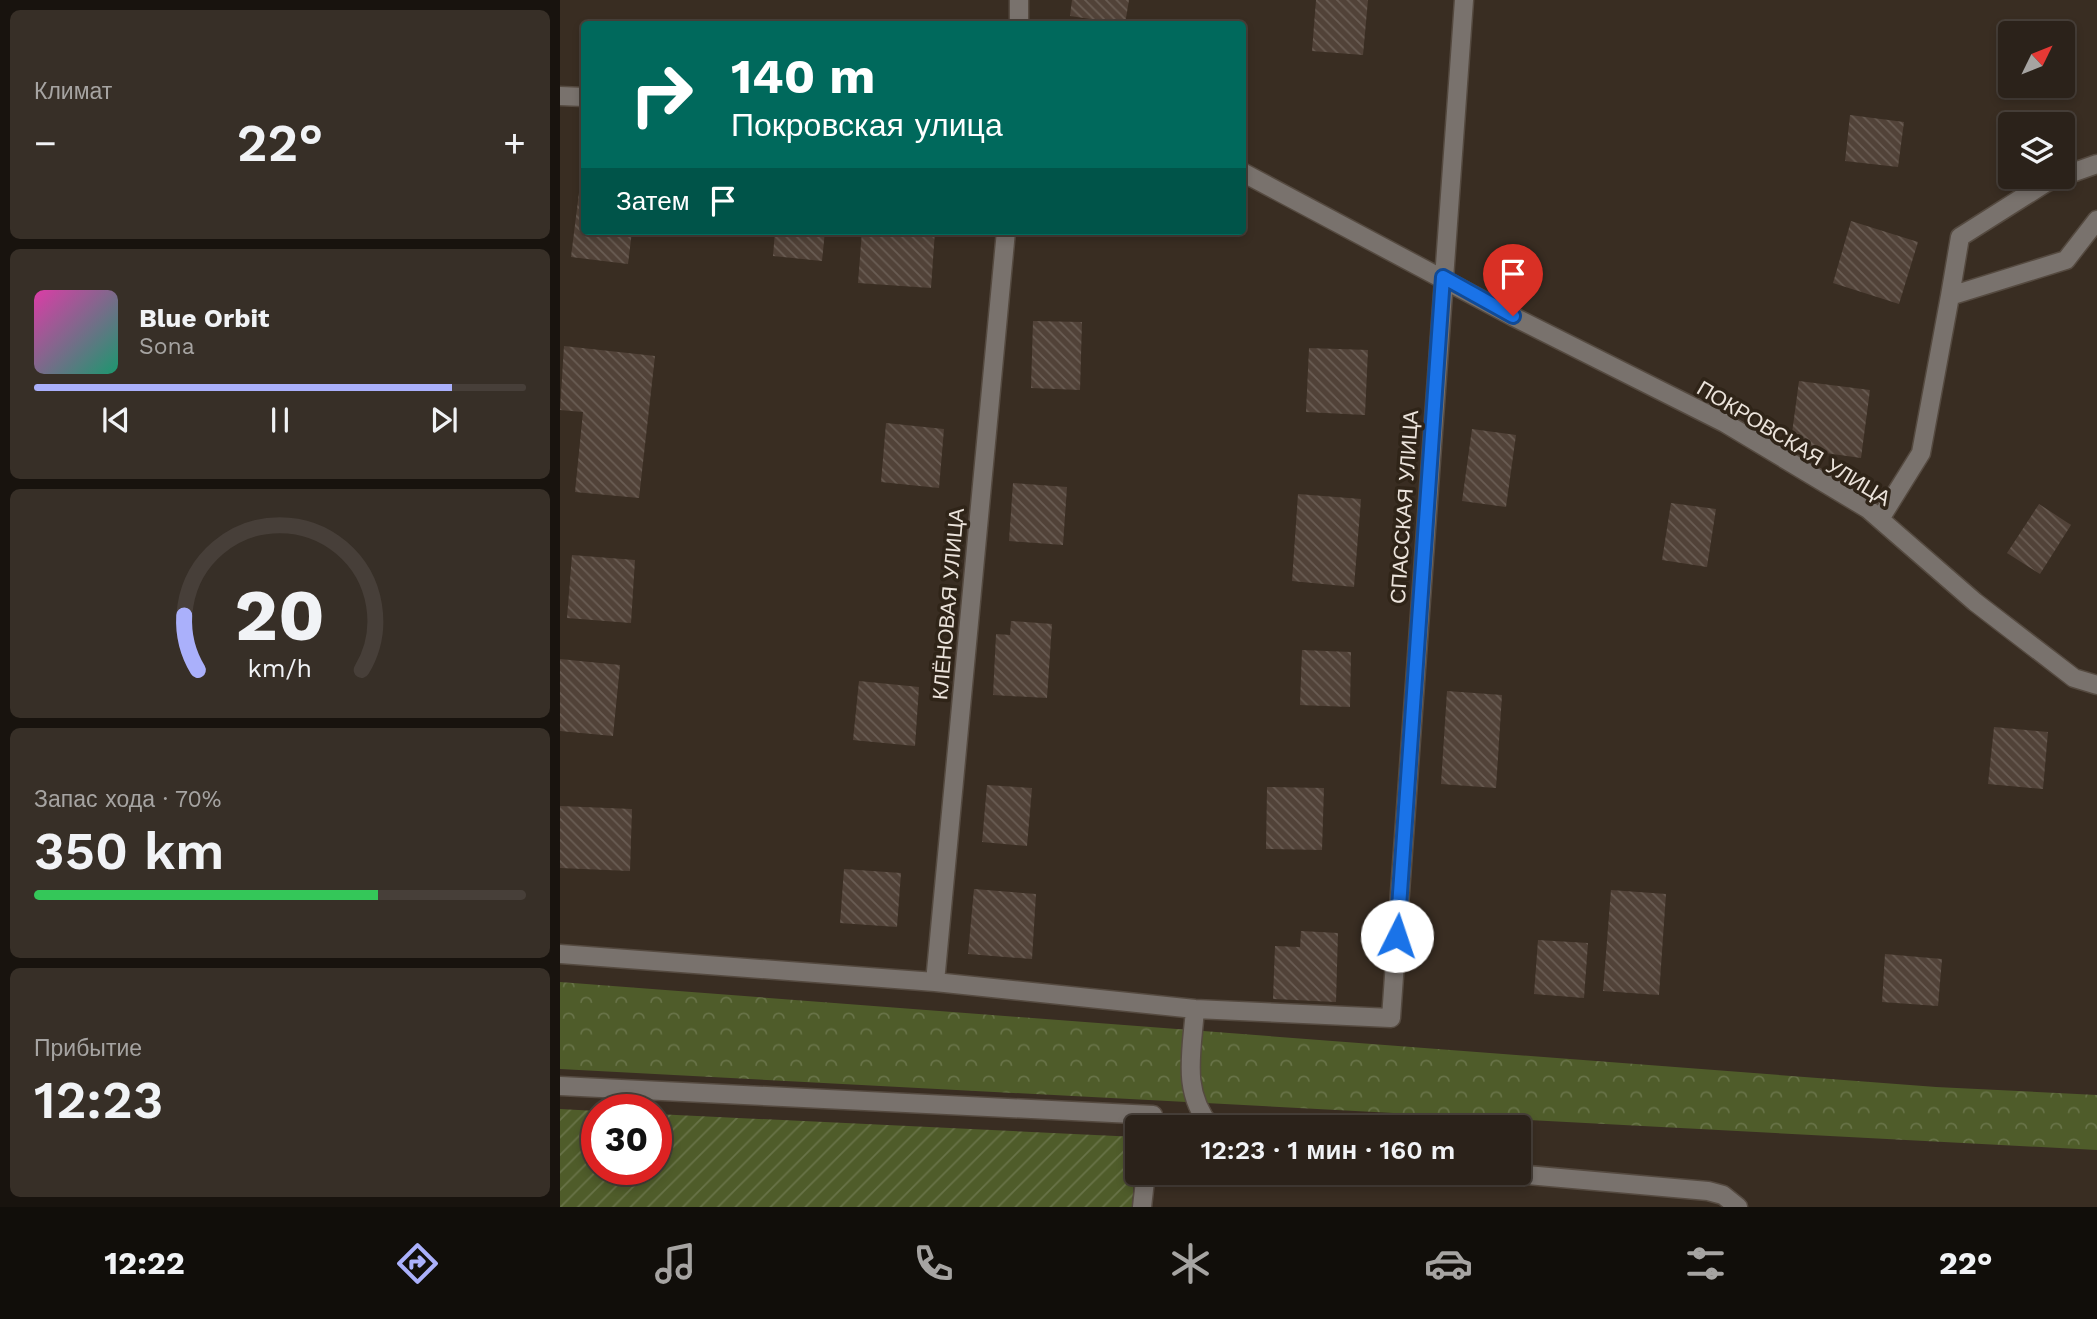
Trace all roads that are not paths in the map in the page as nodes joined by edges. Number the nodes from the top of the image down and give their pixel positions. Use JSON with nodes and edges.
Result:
{"nodes":[{"id":1,"x":1019,"y":0,"type":"edge"},
{"id":2,"x":1464,"y":0,"type":"edge"},
{"id":3,"x":1018,"y":21,"type":"edge"},
{"id":4,"x":560,"y":96,"type":"edge"},
{"id":5,"x":581,"y":97,"type":"edge"},
{"id":6,"x":2097,"y":164,"type":"edge"},
{"id":7,"x":2075,"y":172,"type":"edge"},
{"id":8,"x":1246,"y":174,"type":"edge"},
{"id":9,"x":2036,"y":189,"type":"edge"},
{"id":10,"x":2097,"y":220,"type":"edge"},
{"id":11,"x":1006,"y":235,"type":"edge"},
{"id":12,"x":1443,"y":277,"type":"junction"},
{"id":13,"x":1950,"y":296,"type":"junction"},
{"id":14,"x":1880,"y":519,"type":"junction"},
{"id":15,"x":2097,"y":685,"type":"edge"},
{"id":16,"x":560,"y":954,"type":"edge"},
{"id":17,"x":935,"y":982,"type":"junction"},
{"id":18,"x":1195,"y":1009,"type":"junction"},
{"id":19,"x":560,"y":1086,"type":"edge"},
{"id":20,"x":1153,"y":1115,"type":"edge"},
{"id":21,"x":1201,"y":1115,"type":"edge"},
{"id":22,"x":1531,"y":1175,"type":"edge"},
{"id":23,"x":1145,"y":1185,"type":"edge"},
{"id":24,"x":1142,"y":1207,"type":"edge"},
{"id":25,"x":1738,"y":1207,"type":"edge"}],
"edges":[{"from":1,"to":3,"type":"street"},
{"from":2,"to":12,"type":"street","name":"СПАССКАЯ УЛИЦА"},
{"from":4,"to":5,"type":"street"},
{"from":6,"to":7,"type":"street"},
{"from":8,"to":12,"type":"street","name":"ПОКРОВСКАЯ УЛИЦА"},
{"from":9,"to":13,"type":"street"},
{"from":10,"to":13,"type":"street"},
{"from":11,"to":17,"type":"street","name":"КЛЁНОВАЯ УЛИЦА"},
{"from":12,"to":14,"type":"street","name":"ПОКРОВСКАЯ УЛИЦА"},
{"from":12,"to":18,"type":"street","name":"СПАССКАЯ УЛИЦА"},
{"from":13,"to":14,"type":"street"},
{"from":14,"to":15,"type":"street","name":"ПОКРОВСКАЯ УЛИЦА"},
{"from":16,"to":17,"type":"street"},
{"from":17,"to":18,"type":"street"},
{"from":18,"to":21,"type":"street"},
{"from":19,"to":20,"type":"street"},
{"from":22,"to":25,"type":"street"},
{"from":23,"to":24,"type":"street"}]}
